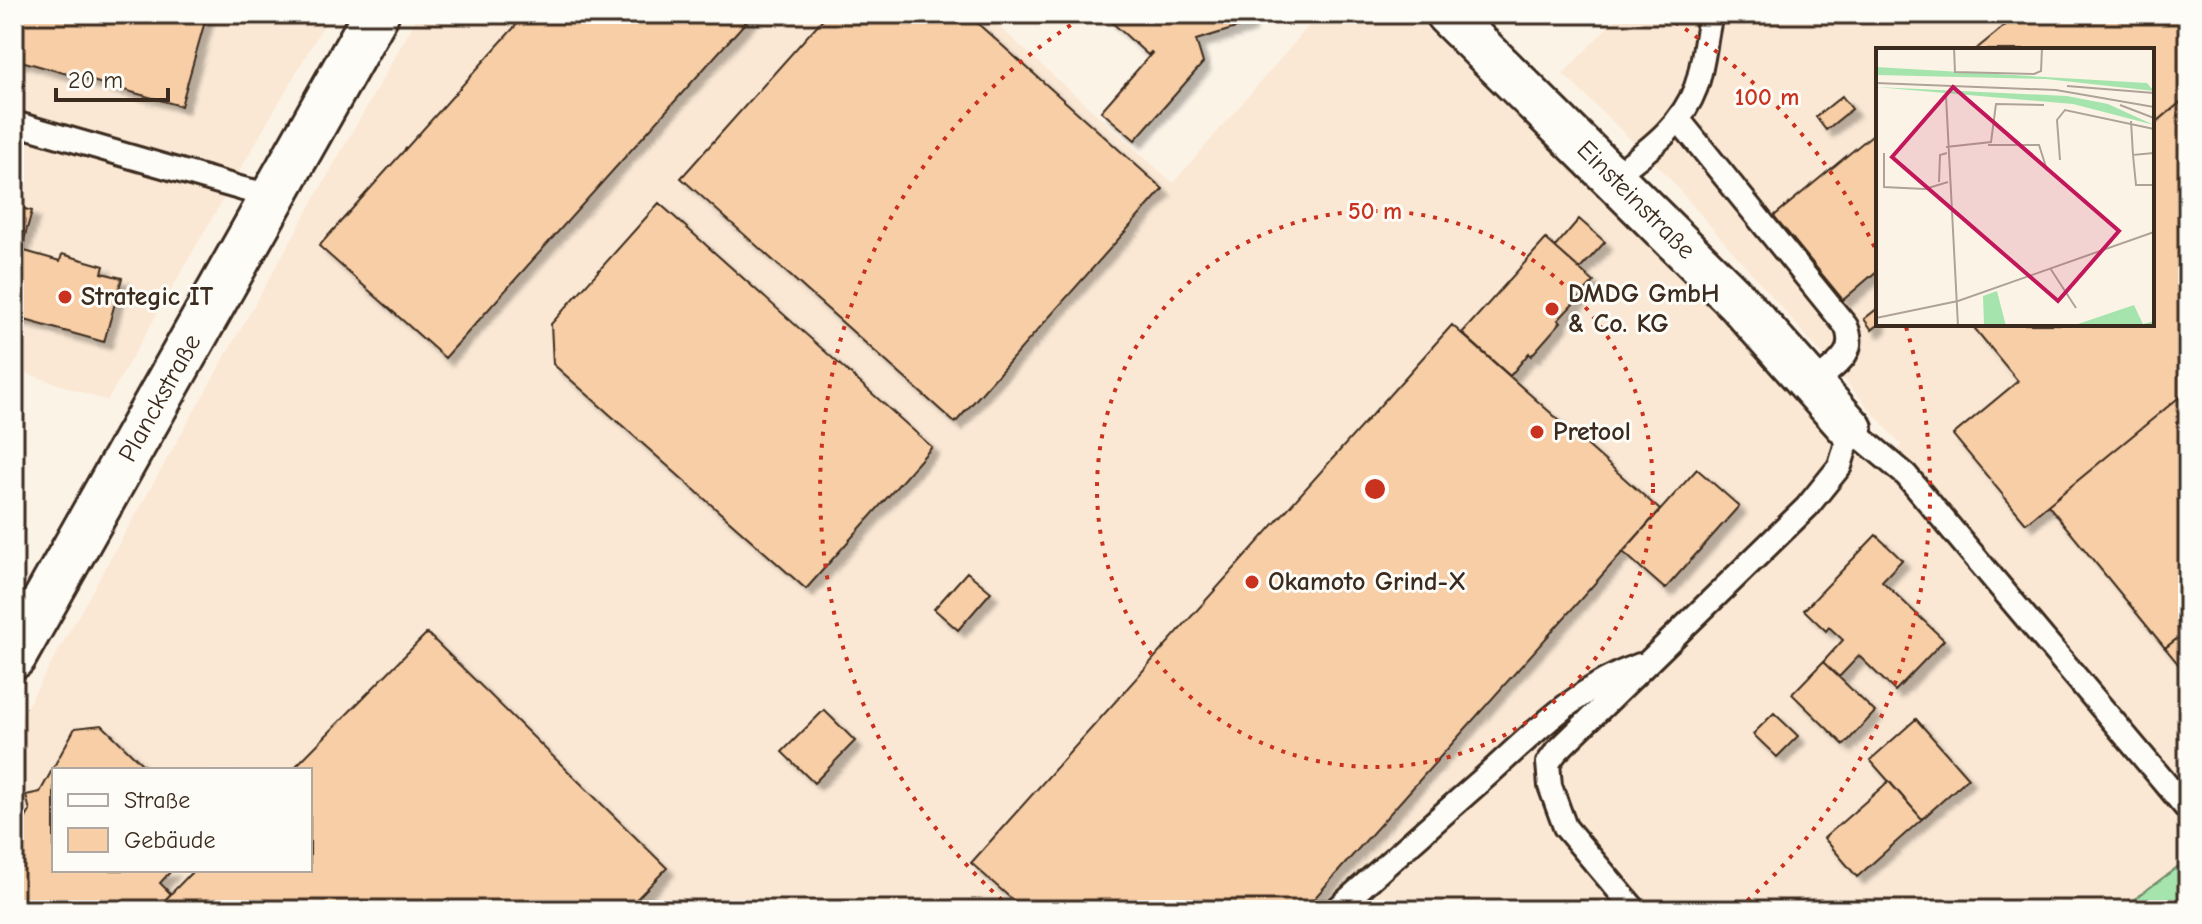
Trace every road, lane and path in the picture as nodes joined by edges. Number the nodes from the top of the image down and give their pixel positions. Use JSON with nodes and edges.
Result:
{"nodes":[{"id":1,"x":376,"y":14,"type":"edge"},
{"id":2,"x":1447,"y":14,"type":"edge"},
{"id":3,"x":1711,"y":14,"type":"edge"},
{"id":4,"x":1679,"y":120,"type":"junction"},
{"id":5,"x":14,"y":123,"type":"edge"},
{"id":6,"x":1613,"y":177,"type":"junction"},
{"id":7,"x":274,"y":196,"type":"junction"},
{"id":8,"x":1812,"y":385,"type":"junction"},
{"id":9,"x":1851,"y":429,"type":"junction"},
{"id":10,"x":14,"y":656,"type":"edge"},
{"id":11,"x":1649,"y":661,"type":"junction"},
{"id":12,"x":2188,"y":810,"type":"edge"},
{"id":13,"x":1336,"y":910,"type":"edge"},
{"id":14,"x":1635,"y":910,"type":"edge"}],
"edges":[{"from":1,"to":7,"type":"street","name":"Planckstraße"},
{"from":2,"to":6,"type":"street","name":"Einsteinstraße"},
{"from":3,"to":4,"type":"lane"},
{"from":4,"to":6,"type":"lane"},
{"from":4,"to":8,"type":"lane"},
{"from":5,"to":7,"type":"lane"},
{"from":6,"to":8,"type":"street","name":"Einsteinstraße"},
{"from":7,"to":10,"type":"street","name":"Planckstraße"},
{"from":8,"to":9,"type":"street","name":"Einsteinstraße"},
{"from":9,"to":11,"type":"lane"},
{"from":9,"to":12,"type":"lane"},
{"from":11,"to":13,"type":"lane"},
{"from":11,"to":14,"type":"lane"}]}
